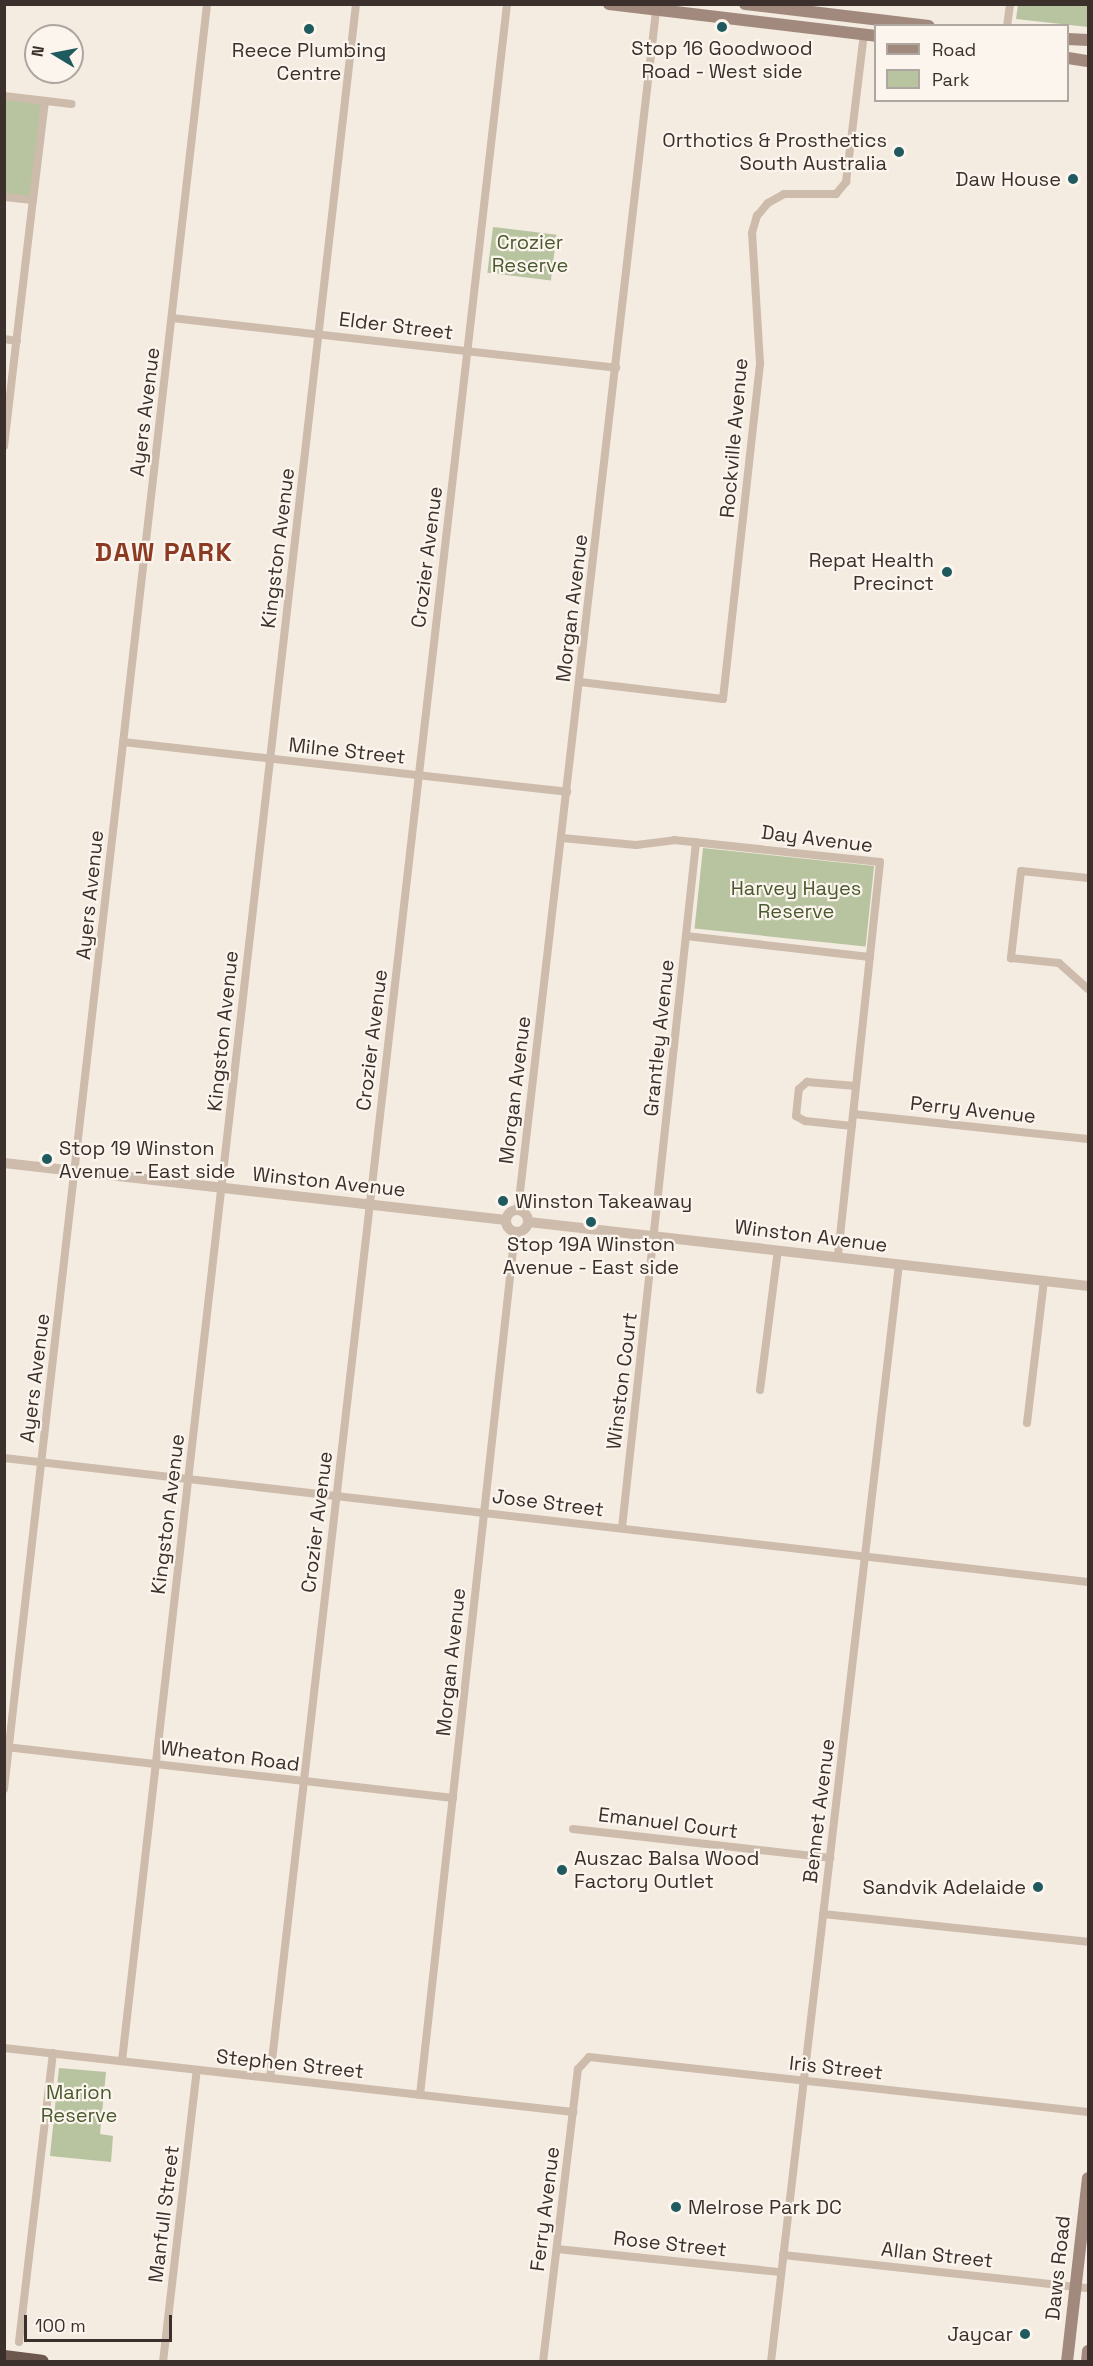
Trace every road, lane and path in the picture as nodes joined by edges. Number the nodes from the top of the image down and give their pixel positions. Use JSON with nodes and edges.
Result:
{"nodes":[{"id":1,"x":207,"y":4,"type":"edge"},
{"id":2,"x":356,"y":4,"type":"edge"},
{"id":3,"x":507,"y":4,"type":"edge"},
{"id":4,"x":609,"y":4,"type":"edge"},
{"id":5,"x":745,"y":4,"type":"edge"},
{"id":6,"x":1010,"y":4,"type":"edge"},
{"id":7,"x":658,"y":6,"type":"edge"},
{"id":8,"x":778,"y":6,"type":"edge"},
{"id":9,"x":852,"y":16,"type":"junction"},
{"id":10,"x":878,"y":24,"type":"edge"},
{"id":11,"x":1007,"y":24,"type":"edge"},
{"id":12,"x":870,"y":35,"type":"edge"},
{"id":13,"x":1069,"y":39,"type":"edge"},
{"id":14,"x":1089,"y":40,"type":"edge"},
{"id":15,"x":1069,"y":58,"type":"edge"},
{"id":16,"x":1089,"y":61,"type":"edge"},
{"id":17,"x":4,"y":96,"type":"edge"},
{"id":18,"x":45,"y":101,"type":"junction"},
{"id":19,"x":72,"y":104,"type":"dead end"},
{"id":20,"x":4,"y":197,"type":"edge"},
{"id":21,"x":33,"y":200,"type":"junction"},
{"id":22,"x":172,"y":318,"type":"junction"},
{"id":23,"x":318,"y":334,"type":"junction"},
{"id":24,"x":4,"y":339,"type":"edge"},
{"id":25,"x":17,"y":340,"type":"junction"},
{"id":26,"x":467,"y":351,"type":"junction"},
{"id":27,"x":616,"y":368,"type":"junction"},
{"id":28,"x":4,"y":447,"type":"edge"},
{"id":29,"x":580,"y":682,"type":"junction"},
{"id":30,"x":123,"y":742,"type":"junction"},
{"id":31,"x":270,"y":759,"type":"junction"},
{"id":32,"x":419,"y":775,"type":"junction"},
{"id":33,"x":567,"y":792,"type":"junction"},
{"id":34,"x":562,"y":838,"type":"junction"},
{"id":35,"x":696,"y":842,"type":"junction"},
{"id":36,"x":1089,"y":878,"type":"edge"},
{"id":37,"x":686,"y":936,"type":"junction"},
{"id":38,"x":870,"y":957,"type":"junction"},
{"id":39,"x":1089,"y":989,"type":"edge"},
{"id":40,"x":856,"y":1086,"type":"junction"},
{"id":41,"x":854,"y":1114,"type":"junction"},
{"id":42,"x":852,"y":1126,"type":"junction"},
{"id":43,"x":1089,"y":1139,"type":"edge"},
{"id":44,"x":4,"y":1162,"type":"edge"},
{"id":45,"x":76,"y":1171,"type":"junction"},
{"id":46,"x":221,"y":1187,"type":"junction"},
{"id":47,"x":370,"y":1204,"type":"junction"},
{"id":48,"x":518,"y":1209,"type":"junction"},
{"id":49,"x":506,"y":1220,"type":"junction"},
{"id":50,"x":529,"y":1222,"type":"junction"},
{"id":51,"x":515,"y":1232,"type":"junction"},
{"id":52,"x":656,"y":1237,"type":"junction"},
{"id":53,"x":778,"y":1251,"type":"junction"},
{"id":54,"x":838,"y":1257,"type":"junction"},
{"id":55,"x":899,"y":1264,"type":"junction"},
{"id":56,"x":1044,"y":1281,"type":"junction"},
{"id":57,"x":1089,"y":1286,"type":"edge"},
{"id":58,"x":760,"y":1390,"type":"dead end"},
{"id":59,"x":1027,"y":1423,"type":"dead end"},
{"id":60,"x":4,"y":1458,"type":"edge"},
{"id":61,"x":42,"y":1462,"type":"junction"},
{"id":62,"x":188,"y":1479,"type":"junction"},
{"id":63,"x":337,"y":1496,"type":"junction"},
{"id":64,"x":484,"y":1512,"type":"junction"},
{"id":65,"x":622,"y":1528,"type":"junction"},
{"id":66,"x":865,"y":1556,"type":"junction"},
{"id":67,"x":1089,"y":1582,"type":"edge"},
{"id":68,"x":7,"y":1747,"type":"edge"},
{"id":69,"x":156,"y":1764,"type":"junction"},
{"id":70,"x":304,"y":1781,"type":"junction"},
{"id":71,"x":4,"y":1790,"type":"edge"},
{"id":72,"x":453,"y":1798,"type":"junction"},
{"id":73,"x":573,"y":1829,"type":"dead end"},
{"id":74,"x":830,"y":1858,"type":"junction"},
{"id":75,"x":823,"y":1914,"type":"junction"},
{"id":76,"x":1089,"y":1942,"type":"edge"},
{"id":77,"x":4,"y":2048,"type":"edge"},
{"id":78,"x":53,"y":2054,"type":"junction"},
{"id":79,"x":581,"y":2060,"type":"joint"},
{"id":80,"x":122,"y":2061,"type":"junction"},
{"id":81,"x":197,"y":2070,"type":"junction"},
{"id":82,"x":270,"y":2078,"type":"junction"},
{"id":83,"x":803,"y":2081,"type":"junction"},
{"id":84,"x":420,"y":2095,"type":"junction"},
{"id":85,"x":573,"y":2112,"type":"junction"},
{"id":86,"x":1089,"y":2112,"type":"edge"},
{"id":87,"x":1089,"y":2178,"type":"edge"},
{"id":88,"x":556,"y":2249,"type":"junction"},
{"id":89,"x":783,"y":2255,"type":"junction"},
{"id":90,"x":781,"y":2272,"type":"junction"},
{"id":91,"x":1082,"y":2287,"type":"edge"},
{"id":92,"x":20,"y":2342,"type":"dead end"},
{"id":93,"x":1089,"y":2351,"type":"edge"},
{"id":94,"x":13,"y":2359,"type":"edge"},
{"id":95,"x":42,"y":2361,"type":"edge"},
{"id":96,"x":163,"y":2361,"type":"edge"},
{"id":97,"x":543,"y":2361,"type":"edge"},
{"id":98,"x":771,"y":2361,"type":"edge"},
{"id":99,"x":1067,"y":2361,"type":"edge"},
{"id":100,"x":1087,"y":2361,"type":"edge"}],
"edges":[{"from":1,"to":22,"type":"street","name":"Ayers Avenue"},
{"from":2,"to":23,"type":"street","name":"Kingston Avenue"},
{"from":3,"to":26,"type":"street","name":"Crozier Avenue"},
{"from":4,"to":7,"type":"main road"},
{"from":5,"to":8,"type":"main road"},
{"from":6,"to":11,"type":"street"},
{"from":7,"to":12,"type":"main road"},
{"from":7,"to":27,"type":"street","name":"Morgan Avenue"},
{"from":8,"to":9,"type":"main road"},
{"from":9,"to":10,"type":"main road"},
{"from":9,"to":12,"type":"main road"},
{"from":12,"to":29,"type":"street","name":"Rockville Avenue"},
{"from":13,"to":14,"type":"main road"},
{"from":15,"to":16,"type":"main road"},
{"from":17,"to":18,"type":"street"},
{"from":18,"to":19,"type":"street"},
{"from":18,"to":21,"type":"street"},
{"from":20,"to":21,"type":"street"},
{"from":21,"to":25,"type":"street"},
{"from":22,"to":23,"type":"street","name":"Elder Street"},
{"from":22,"to":30,"type":"street","name":"Ayers Avenue"},
{"from":23,"to":26,"type":"street","name":"Elder Street"},
{"from":23,"to":31,"type":"street","name":"Kingston Avenue"},
{"from":24,"to":25,"type":"street"},
{"from":25,"to":28,"type":"street"},
{"from":26,"to":27,"type":"street","name":"Elder Street"},
{"from":26,"to":32,"type":"street","name":"Crozier Avenue"},
{"from":27,"to":29,"type":"street","name":"Morgan Avenue"},
{"from":29,"to":33,"type":"street","name":"Morgan Avenue"},
{"from":30,"to":31,"type":"street","name":"Milne Street"},
{"from":30,"to":45,"type":"street","name":"Ayers Avenue"},
{"from":31,"to":32,"type":"street","name":"Milne Street"},
{"from":31,"to":46,"type":"street","name":"Kingston Avenue"},
{"from":32,"to":33,"type":"street","name":"Milne Street"},
{"from":32,"to":47,"type":"street","name":"Crozier Avenue"},
{"from":33,"to":34,"type":"street","name":"Morgan Avenue"},
{"from":34,"to":35,"type":"street","name":"Day Avenue"},
{"from":34,"to":48,"type":"street","name":"Morgan Avenue"},
{"from":35,"to":37,"type":"street","name":"Grantley Avenue"},
{"from":35,"to":38,"type":"street","name":"Day Avenue"},
{"from":36,"to":39,"type":"street"},
{"from":37,"to":38,"type":"street"},
{"from":37,"to":52,"type":"street","name":"Grantley Avenue"},
{"from":38,"to":40,"type":"street","name":"Day Avenue"},
{"from":40,"to":41,"type":"street","name":"Day Avenue"},
{"from":40,"to":42,"type":"street"},
{"from":41,"to":42,"type":"street","name":"Day Avenue"},
{"from":41,"to":43,"type":"street","name":"Perry Avenue"},
{"from":42,"to":54,"type":"street","name":"Day Avenue"},
{"from":44,"to":45,"type":"street","name":"Winston Avenue"},
{"from":45,"to":46,"type":"street","name":"Winston Avenue"},
{"from":45,"to":61,"type":"street","name":"Ayers Avenue"},
{"from":46,"to":47,"type":"street","name":"Winston Avenue"},
{"from":46,"to":62,"type":"street","name":"Kingston Avenue"},
{"from":47,"to":49,"type":"street","name":"Winston Avenue"},
{"from":47,"to":63,"type":"street","name":"Crozier Avenue"},
{"from":48,"to":49,"type":"street"},
{"from":48,"to":50,"type":"street"},
{"from":49,"to":51,"type":"street"},
{"from":50,"to":51,"type":"street"},
{"from":50,"to":52,"type":"street","name":"Winston Avenue"},
{"from":51,"to":64,"type":"street","name":"Morgan Avenue"},
{"from":52,"to":53,"type":"street","name":"Winston Avenue"},
{"from":52,"to":65,"type":"street","name":"Winston Court"},
{"from":53,"to":54,"type":"street","name":"Winston Avenue"},
{"from":53,"to":58,"type":"street"},
{"from":54,"to":55,"type":"street","name":"Winston Avenue"},
{"from":55,"to":56,"type":"street","name":"Winston Avenue"},
{"from":55,"to":66,"type":"street","name":"Bennet Avenue"},
{"from":56,"to":57,"type":"street","name":"Winston Avenue"},
{"from":56,"to":59,"type":"street"},
{"from":60,"to":61,"type":"street","name":"Jose Street"},
{"from":61,"to":62,"type":"street","name":"Jose Street"},
{"from":61,"to":68,"type":"street","name":"Ayers Avenue"},
{"from":62,"to":63,"type":"street","name":"Jose Street"},
{"from":62,"to":69,"type":"street","name":"Kingston Avenue"},
{"from":63,"to":64,"type":"street","name":"Jose Street"},
{"from":63,"to":70,"type":"street","name":"Crozier Avenue"},
{"from":64,"to":65,"type":"street","name":"Jose Street"},
{"from":64,"to":72,"type":"street","name":"Morgan Avenue"},
{"from":65,"to":66,"type":"street","name":"Jose Street"},
{"from":66,"to":67,"type":"street","name":"Jose Street"},
{"from":66,"to":74,"type":"street","name":"Bennet Avenue"},
{"from":68,"to":69,"type":"street","name":"Wheaton Road"},
{"from":68,"to":71,"type":"street","name":"Ayers Avenue"},
{"from":69,"to":70,"type":"street","name":"Wheaton Road"},
{"from":69,"to":80,"type":"street","name":"Kingston Avenue"},
{"from":70,"to":72,"type":"street","name":"Wheaton Road"},
{"from":70,"to":82,"type":"street","name":"Crozier Avenue"},
{"from":72,"to":84,"type":"street","name":"Morgan Avenue"},
{"from":73,"to":74,"type":"street","name":"Emanuel Court"},
{"from":74,"to":75,"type":"street","name":"Bennet Avenue"},
{"from":75,"to":76,"type":"street"},
{"from":75,"to":83,"type":"street","name":"Bennet Avenue"},
{"from":77,"to":78,"type":"street","name":"Stephen Street"},
{"from":78,"to":80,"type":"street","name":"Stephen Street"},
{"from":78,"to":92,"type":"street"},
{"from":79,"to":83,"type":"street","name":"Iris Street"},
{"from":79,"to":85,"type":"street","name":"Ferry Avenue"},
{"from":80,"to":81,"type":"street","name":"Stephen Street"},
{"from":81,"to":82,"type":"street","name":"Stephen Street"},
{"from":81,"to":96,"type":"street","name":"Manfull Street"},
{"from":82,"to":84,"type":"street","name":"Stephen Street"},
{"from":83,"to":86,"type":"street","name":"Iris Street"},
{"from":83,"to":89,"type":"street","name":"Bennet Avenue"},
{"from":84,"to":85,"type":"street","name":"Stephen Street"},
{"from":85,"to":88,"type":"street","name":"Ferry Avenue"},
{"from":87,"to":91,"type":"main road","name":"Daws Road"},
{"from":88,"to":90,"type":"street","name":"Rose Street"},
{"from":88,"to":97,"type":"street","name":"Ferry Avenue"},
{"from":89,"to":90,"type":"street","name":"Bennet Avenue"},
{"from":89,"to":91,"type":"street","name":"Allan Street"},
{"from":90,"to":98,"type":"street","name":"Bennet Avenue"},
{"from":91,"to":99,"type":"main road","name":"Daws Road"},
{"from":93,"to":100,"type":"main road"},
{"from":94,"to":95,"type":"highway"}]}
